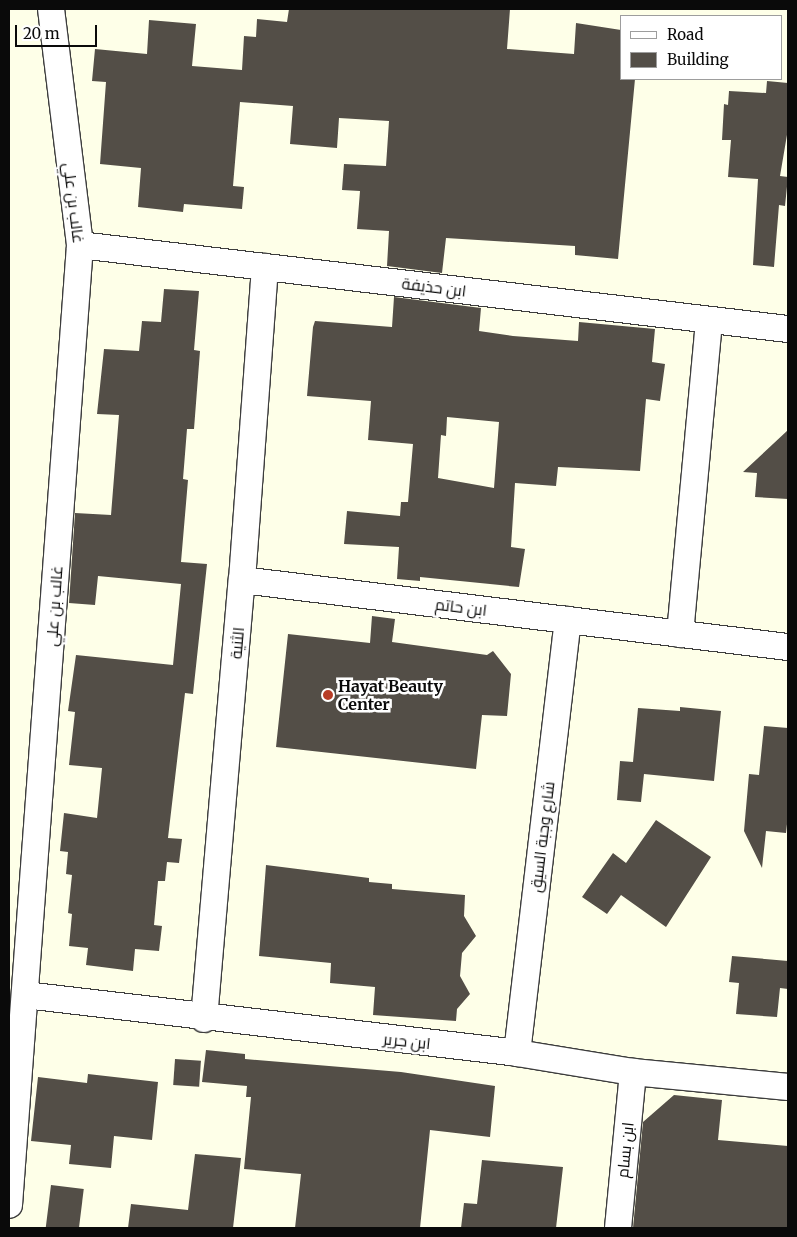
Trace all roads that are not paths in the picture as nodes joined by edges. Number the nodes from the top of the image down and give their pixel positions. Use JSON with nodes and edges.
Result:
{"nodes":[{"id":1,"x":51,"y":9,"type":"edge"},
{"id":2,"x":80,"y":245,"type":"junction"},
{"id":3,"x":264,"y":267,"type":"junction"},
{"id":4,"x":709,"y":320,"type":"junction"},
{"id":5,"x":788,"y":329,"type":"edge"},
{"id":6,"x":242,"y":580,"type":"junction"},
{"id":7,"x":568,"y":620,"type":"junction"},
{"id":8,"x":680,"y":634,"type":"junction"},
{"id":9,"x":788,"y":647,"type":"edge"},
{"id":10,"x":26,"y":996,"type":"junction"},
{"id":11,"x":204,"y":1018,"type":"junction"},
{"id":12,"x":517,"y":1053,"type":"junction"},
{"id":13,"x":633,"y":1072,"type":"junction"},
{"id":14,"x":788,"y":1087,"type":"edge"},
{"id":15,"x":9,"y":1205,"type":"edge"},
{"id":16,"x":618,"y":1228,"type":"edge"}],
"edges":[{"from":1,"to":2,"type":"street","name":"غالب بن علي"},
{"from":2,"to":3,"type":"street","name":"ابن حذيفة"},
{"from":2,"to":10,"type":"street","name":"غالب بن علي"},
{"from":3,"to":4,"type":"street","name":"ابن حذيفة"},
{"from":3,"to":6,"type":"street","name":"الثنية"},
{"from":4,"to":5,"type":"street","name":"ابن حذيفة"},
{"from":4,"to":8,"type":"street"},
{"from":6,"to":7,"type":"street","name":"ابن حاتم"},
{"from":6,"to":11,"type":"street","name":"الثنية"},
{"from":7,"to":8,"type":"street","name":"ابن حاتم"},
{"from":7,"to":12,"type":"street","name":"شارع وجبة السيق"},
{"from":8,"to":9,"type":"street","name":"ابن حاتم"},
{"from":10,"to":11,"type":"street","name":"ابن جرير"},
{"from":10,"to":15,"type":"street","name":"غالب بن علي"},
{"from":11,"to":12,"type":"street","name":"ابن جرير"},
{"from":12,"to":13,"type":"street","name":"ابن جرير"},
{"from":13,"to":14,"type":"street","name":"ابن جرير"},
{"from":13,"to":16,"type":"street","name":"ابن بسام"}]}
